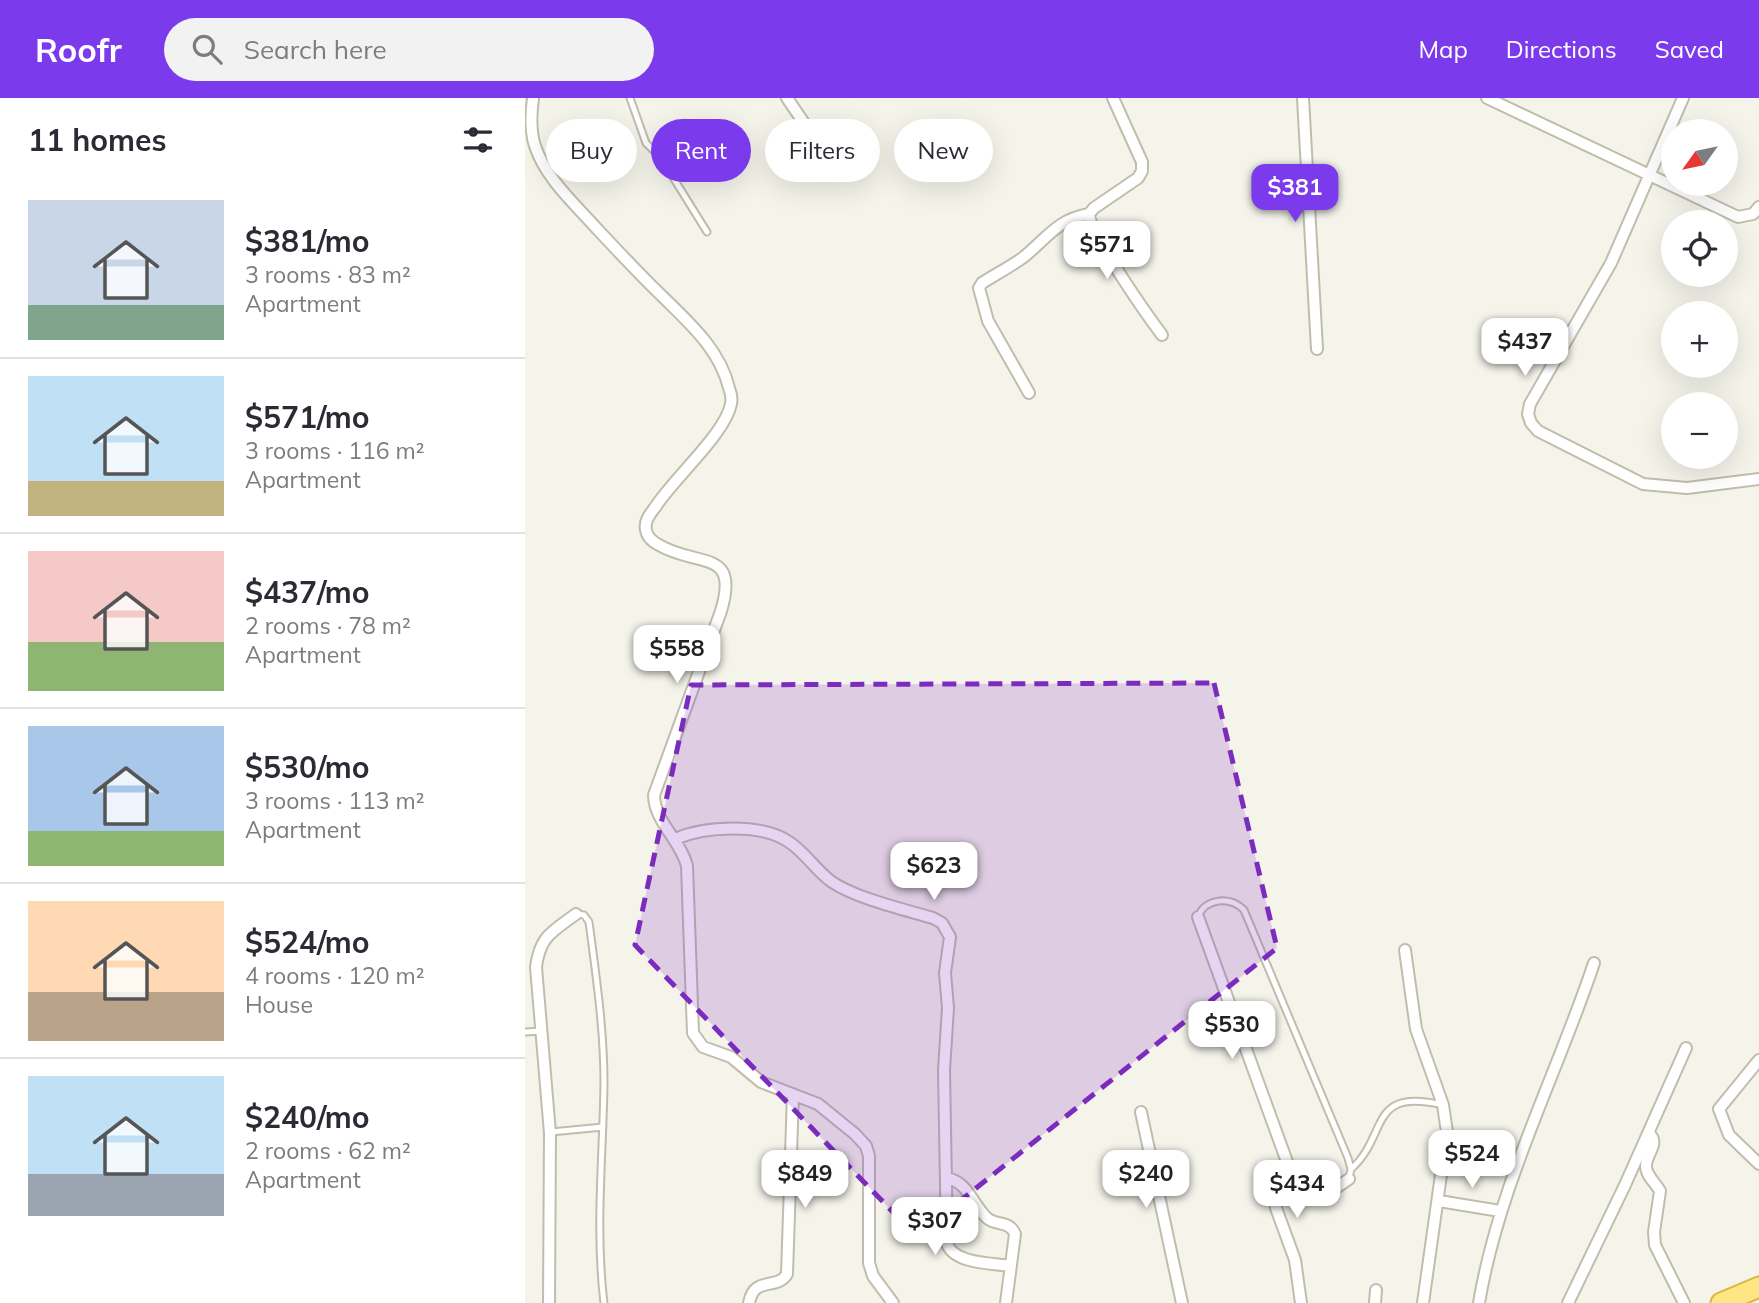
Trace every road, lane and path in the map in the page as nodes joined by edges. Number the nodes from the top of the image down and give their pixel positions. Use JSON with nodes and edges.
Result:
{"nodes":[{"id":1,"x":533,"y":98,"type":"edge"},
{"id":2,"x":630,"y":98,"type":"edge"},
{"id":3,"x":787,"y":98,"type":"edge"},
{"id":4,"x":1113,"y":98,"type":"edge"},
{"id":5,"x":1303,"y":98,"type":"edge"},
{"id":6,"x":1487,"y":98,"type":"edge"},
{"id":7,"x":1683,"y":98,"type":"edge"},
{"id":8,"x":801,"y":119,"type":"edge"},
{"id":9,"x":1649,"y":176,"type":"junction"},
{"id":10,"x":1759,"y":207,"type":"edge"},
{"id":11,"x":1089,"y":214,"type":"junction"},
{"id":12,"x":707,"y":232,"type":"dead end"},
{"id":13,"x":1162,"y":335,"type":"dead end"},
{"id":14,"x":1317,"y":349,"type":"dead end"},
{"id":15,"x":1029,"y":393,"type":"dead end"},
{"id":16,"x":1759,"y":479,"type":"edge"},
{"id":17,"x":675,"y":839,"type":"junction"},
{"id":18,"x":576,"y":914,"type":"joint"},
{"id":19,"x":1198,"y":917,"type":"joint"},
{"id":20,"x":1405,"y":950,"type":"dead end"},
{"id":21,"x":1594,"y":963,"type":"dead end"},
{"id":22,"x":542,"y":1031,"type":"junction"},
{"id":23,"x":525,"y":1032,"type":"edge"},
{"id":24,"x":1686,"y":1048,"type":"dead end"},
{"id":25,"x":1759,"y":1060,"type":"edge"},
{"id":26,"x":793,"y":1094,"type":"junction"},
{"id":27,"x":1443,"y":1105,"type":"junction"},
{"id":28,"x":1141,"y":1112,"type":"dead end"},
{"id":29,"x":603,"y":1127,"type":"junction"},
{"id":30,"x":550,"y":1132,"type":"junction"},
{"id":31,"x":1649,"y":1133,"type":"junction"},
{"id":32,"x":1759,"y":1164,"type":"edge"},
{"id":33,"x":1350,"y":1174,"type":"junction"},
{"id":34,"x":947,"y":1178,"type":"junction"},
{"id":35,"x":1298,"y":1192,"type":"junction"},
{"id":36,"x":1439,"y":1200,"type":"junction"},
{"id":37,"x":1500,"y":1211,"type":"junction"},
{"id":38,"x":1010,"y":1266,"type":"junction"},
{"id":39,"x":1759,"y":1287,"type":"edge"},
{"id":40,"x":1376,"y":1290,"type":"dead end"},
{"id":41,"x":549,"y":1303,"type":"edge"},
{"id":42,"x":604,"y":1303,"type":"edge"},
{"id":43,"x":749,"y":1303,"type":"edge"},
{"id":44,"x":893,"y":1303,"type":"edge"},
{"id":45,"x":1006,"y":1303,"type":"edge"},
{"id":46,"x":1182,"y":1303,"type":"edge"},
{"id":47,"x":1301,"y":1303,"type":"edge"},
{"id":48,"x":1375,"y":1303,"type":"edge"},
{"id":49,"x":1423,"y":1303,"type":"edge"},
{"id":50,"x":1479,"y":1303,"type":"edge"},
{"id":51,"x":1568,"y":1303,"type":"edge"},
{"id":52,"x":1684,"y":1303,"type":"edge"},
{"id":53,"x":1721,"y":1303,"type":"edge"}],
"edges":[{"from":1,"to":17,"type":"street"},
{"from":2,"to":12,"type":"lane"},
{"from":3,"to":8,"type":"street"},
{"from":4,"to":11,"type":"street"},
{"from":5,"to":14,"type":"street"},
{"from":6,"to":9,"type":"street"},
{"from":7,"to":9,"type":"street"},
{"from":9,"to":10,"type":"street"},
{"from":9,"to":16,"type":"street"},
{"from":11,"to":13,"type":"street"},
{"from":11,"to":15,"type":"street"},
{"from":17,"to":26,"type":"street"},
{"from":17,"to":34,"type":"street"},
{"from":18,"to":22,"type":"street"},
{"from":18,"to":29,"type":"lane"},
{"from":19,"to":33,"type":"lane"},
{"from":19,"to":35,"type":"street"},
{"from":20,"to":27,"type":"street"},
{"from":21,"to":37,"type":"street"},
{"from":22,"to":23,"type":"lane"},
{"from":22,"to":30,"type":"street"},
{"from":24,"to":31,"type":"street"},
{"from":25,"to":32,"type":"street"},
{"from":26,"to":43,"type":"street"},
{"from":26,"to":44,"type":"street"},
{"from":27,"to":33,"type":"lane"},
{"from":27,"to":36,"type":"street"},
{"from":28,"to":46,"type":"street"},
{"from":29,"to":30,"type":"lane"},
{"from":29,"to":42,"type":"lane"},
{"from":30,"to":41,"type":"street"},
{"from":31,"to":51,"type":"street"},
{"from":31,"to":52,"type":"street"},
{"from":33,"to":35,"type":"street"},
{"from":34,"to":38,"type":"street"},
{"from":34,"to":38,"type":"street"},
{"from":35,"to":47,"type":"street"},
{"from":36,"to":37,"type":"street"},
{"from":36,"to":49,"type":"street"},
{"from":37,"to":50,"type":"street"},
{"from":38,"to":45,"type":"street"},
{"from":39,"to":53,"type":"highway"},
{"from":40,"to":48,"type":"street"}]}
